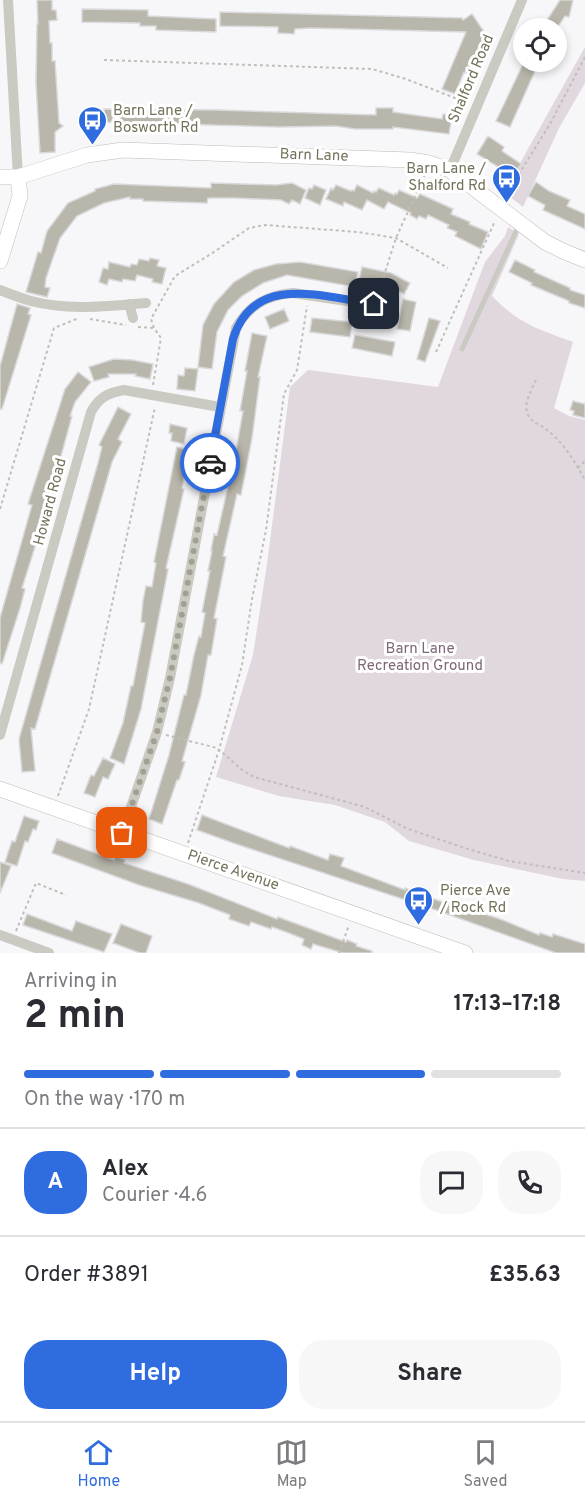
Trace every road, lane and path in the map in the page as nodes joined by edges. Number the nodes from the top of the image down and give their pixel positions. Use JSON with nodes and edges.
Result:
{"nodes":[{"id":1,"x":8,"y":0,"type":"edge"},
{"id":2,"x":522,"y":0,"type":"edge"},
{"id":3,"x":585,"y":57,"type":"edge"},
{"id":4,"x":104,"y":60,"type":"dead end"},
{"id":5,"x":476,"y":106,"type":"junction"},
{"id":6,"x":429,"y":163,"type":"junction"},
{"id":7,"x":450,"y":170,"type":"junction"},
{"id":8,"x":0,"y":177,"type":"edge"},
{"id":9,"x":18,"y":177,"type":"junction"},
{"id":10,"x":502,"y":208,"type":"junction"},
{"id":11,"x":520,"y":223,"type":"junction"},
{"id":12,"x":396,"y":238,"type":"junction"},
{"id":13,"x":585,"y":258,"type":"edge"},
{"id":14,"x":0,"y":261,"type":"edge"},
{"id":15,"x":448,"y":268,"type":"dead end"},
{"id":16,"x":0,"y":290,"type":"edge"},
{"id":17,"x":309,"y":295,"type":"junction"},
{"id":18,"x":146,"y":303,"type":"dead end"},
{"id":19,"x":129,"y":304,"type":"junction"},
{"id":20,"x":374,"y":304,"type":"joint"},
{"id":21,"x":133,"y":324,"type":"junction"},
{"id":22,"x":154,"y":328,"type":"junction"},
{"id":23,"x":462,"y":348,"type":"dead end"},
{"id":24,"x":436,"y":352,"type":"dead end"},
{"id":25,"x":536,"y":380,"type":"dead end"},
{"id":26,"x":154,"y":395,"type":"junction"},
{"id":27,"x":220,"y":407,"type":"junction"},
{"id":28,"x":585,"y":461,"type":"edge"},
{"id":29,"x":578,"y":468,"type":"junction"},
{"id":30,"x":585,"y":480,"type":"edge"},
{"id":31,"x":0,"y":509,"type":"edge"},
{"id":32,"x":157,"y":732,"type":"junction"},
{"id":33,"x":0,"y":735,"type":"edge"},
{"id":34,"x":219,"y":750,"type":"junction"},
{"id":35,"x":0,"y":790,"type":"edge"},
{"id":36,"x":53,"y":809,"type":"junction"},
{"id":37,"x":122,"y":833,"type":"junction"},
{"id":38,"x":183,"y":854,"type":"junction"},
{"id":39,"x":585,"y":873,"type":"edge"},
{"id":40,"x":66,"y":895,"type":"dead end"},
{"id":41,"x":352,"y":913,"type":"junction"},
{"id":42,"x":0,"y":935,"type":"edge"},
{"id":43,"x":12,"y":940,"type":"junction"},
{"id":44,"x":49,"y":953,"type":"edge"},
{"id":45,"x":339,"y":953,"type":"edge"},
{"id":46,"x":465,"y":953,"type":"edge"}],
"edges":[{"from":1,"to":9,"type":"street"},
{"from":2,"to":5,"type":"street","name":"Shalford Road"},
{"from":3,"to":10,"type":"path"},
{"from":4,"to":5,"type":"path"},
{"from":5,"to":7,"type":"street","name":"Shalford Road"},
{"from":6,"to":7,"type":"street","name":"Barn Lane"},
{"from":6,"to":9,"type":"street","name":"Barn Lane"},
{"from":6,"to":12,"type":"path"},
{"from":7,"to":10,"type":"street","name":"Barn Lane"},
{"from":8,"to":9,"type":"street","name":"Barn Lane"},
{"from":9,"to":14,"type":"street"},
{"from":10,"to":11,"type":"street","name":"Barn Lane"},
{"from":10,"to":24,"type":"path"},
{"from":11,"to":13,"type":"street","name":"Barn Lane"},
{"from":11,"to":23,"type":"lane"},
{"from":12,"to":15,"type":"path"},
{"from":12,"to":20,"type":"path"},
{"from":12,"to":22,"type":"path"},
{"from":16,"to":19,"type":"street"},
{"from":17,"to":20,"type":"street"},
{"from":17,"to":27,"type":"street"},
{"from":17,"to":34,"type":"path"},
{"from":18,"to":19,"type":"street"},
{"from":19,"to":21,"type":"street"},
{"from":21,"to":22,"type":"path"},
{"from":21,"to":31,"type":"path"},
{"from":22,"to":26,"type":"path"},
{"from":25,"to":29,"type":"path"},
{"from":26,"to":27,"type":"street","name":"Howard Road"},
{"from":26,"to":33,"type":"street","name":"Howard Road"},
{"from":26,"to":36,"type":"path"},
{"from":27,"to":32,"type":"street"},
{"from":28,"to":29,"type":"path"},
{"from":29,"to":30,"type":"path"},
{"from":32,"to":34,"type":"path"},
{"from":32,"to":37,"type":"street"},
{"from":34,"to":38,"type":"path"},
{"from":34,"to":39,"type":"path"},
{"from":35,"to":36,"type":"street","name":"Pierce Avenue"},
{"from":36,"to":37,"type":"street","name":"Pierce Avenue"},
{"from":37,"to":38,"type":"street","name":"Pierce Avenue"},
{"from":38,"to":41,"type":"street","name":"Pierce Avenue"},
{"from":40,"to":43,"type":"path"},
{"from":41,"to":45,"type":"path"},
{"from":41,"to":46,"type":"street","name":"Pierce Avenue"},
{"from":42,"to":43,"type":"street"},
{"from":43,"to":44,"type":"street"}]}
